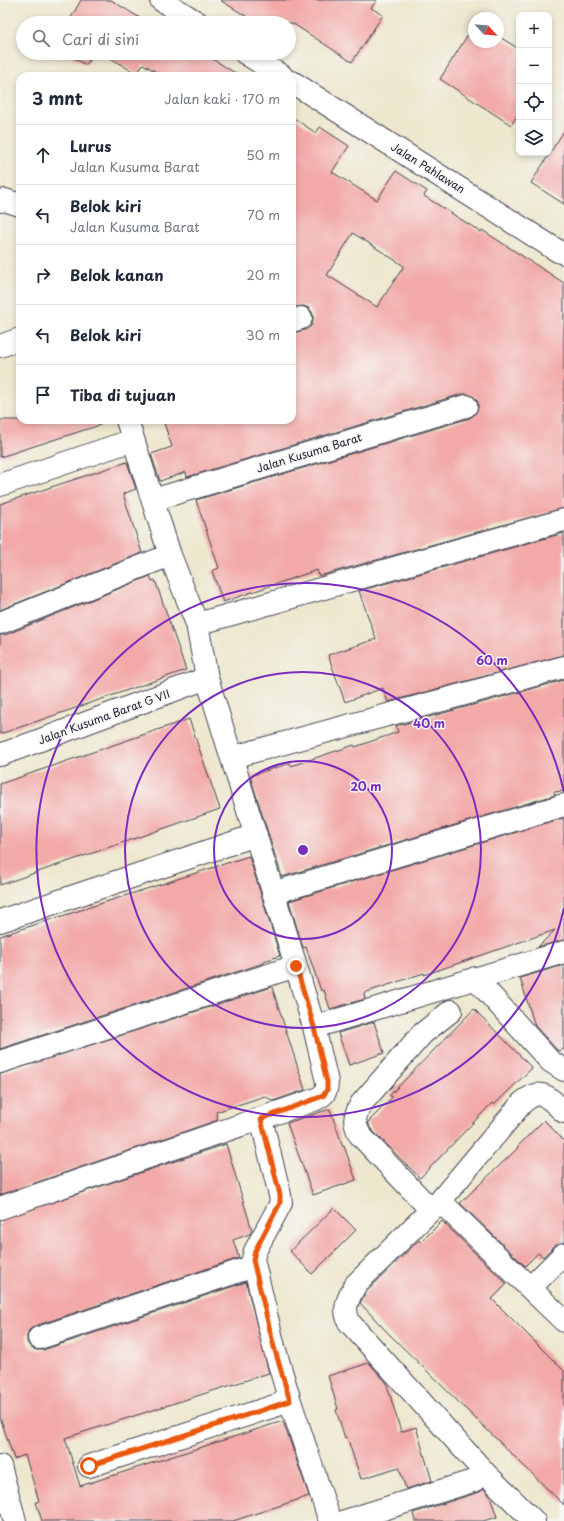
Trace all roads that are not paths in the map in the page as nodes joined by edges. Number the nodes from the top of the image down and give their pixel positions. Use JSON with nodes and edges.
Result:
{"nodes":[{"id":1,"x":161,"y":0,"type":"edge"},
{"id":2,"x":187,"y":16,"type":"edge"},
{"id":3,"x":256,"y":60,"type":"edge"},
{"id":4,"x":276,"y":72,"type":"edge"},
{"id":5,"x":296,"y":85,"type":"edge"},
{"id":6,"x":0,"y":202,"type":"edge"},
{"id":7,"x":16,"y":204,"type":"edge"},
{"id":8,"x":564,"y":253,"type":"edge"},
{"id":9,"x":16,"y":340,"type":"edge"},
{"id":10,"x":0,"y":346,"type":"edge"},
{"id":11,"x":466,"y":406,"type":"dead end"},
{"id":12,"x":130,"y":430,"type":"edge"},
{"id":13,"x":0,"y":485,"type":"edge"},
{"id":14,"x":153,"y":500,"type":"junction"},
{"id":15,"x":564,"y":520,"type":"edge"},
{"id":16,"x":170,"y":555,"type":"junction"},
{"id":17,"x":0,"y":623,"type":"edge"},
{"id":18,"x":197,"y":624,"type":"junction"},
{"id":19,"x":564,"y":667,"type":"edge"},
{"id":20,"x":207,"y":678,"type":"junction"},
{"id":21,"x":0,"y":755,"type":"edge"},
{"id":22,"x":233,"y":758,"type":"junction"},
{"id":23,"x":564,"y":805,"type":"edge"},
{"id":24,"x":256,"y":835,"type":"junction"},
{"id":25,"x":273,"y":893,"type":"junction"},
{"id":26,"x":0,"y":921,"type":"edge"},
{"id":27,"x":564,"y":952,"type":"edge"},
{"id":28,"x":296,"y":966,"type":"junction"},
{"id":29,"x":475,"y":978,"type":"junction"},
{"id":30,"x":451,"y":1011,"type":"dead end"},
{"id":31,"x":314,"y":1027,"type":"junction"},
{"id":32,"x":0,"y":1062,"type":"edge"},
{"id":33,"x":564,"y":1070,"type":"edge"},
{"id":34,"x":564,"y":1112,"type":"edge"},
{"id":35,"x":261,"y":1119,"type":"junction"},
{"id":36,"x":436,"y":1205,"type":"junction"},
{"id":37,"x":0,"y":1208,"type":"edge"},
{"id":38,"x":564,"y":1254,"type":"edge"},
{"id":39,"x":254,"y":1266,"type":"junction"},
{"id":40,"x":530,"y":1288,"type":"junction"},
{"id":41,"x":564,"y":1321,"type":"edge"},
{"id":42,"x":40,"y":1338,"type":"dead end"},
{"id":43,"x":290,"y":1401,"type":"junction"},
{"id":44,"x":0,"y":1466,"type":"edge"},
{"id":45,"x":89,"y":1466,"type":"dead end"},
{"id":46,"x":476,"y":1480,"type":"dead end"},
{"id":47,"x":15,"y":1521,"type":"edge"},
{"id":48,"x":330,"y":1521,"type":"edge"},
{"id":49,"x":345,"y":1521,"type":"edge"},
{"id":50,"x":534,"y":1521,"type":"edge"}],
"edges":[{"from":1,"to":2,"type":"street"},
{"from":3,"to":4,"type":"street"},
{"from":5,"to":8,"type":"street","name":"Jalan Pahlawan"},
{"from":6,"to":7,"type":"street"},
{"from":9,"to":10,"type":"street"},
{"from":11,"to":14,"type":"street","name":"Jalan Kusuma Barat"},
{"from":12,"to":13,"type":"street"},
{"from":12,"to":14,"type":"street"},
{"from":14,"to":16,"type":"street"},
{"from":15,"to":18,"type":"street"},
{"from":16,"to":17,"type":"street"},
{"from":16,"to":18,"type":"street"},
{"from":18,"to":20,"type":"street"},
{"from":19,"to":22,"type":"street"},
{"from":20,"to":21,"type":"street","name":"Jalan Kusuma Barat G VII"},
{"from":20,"to":22,"type":"street"},
{"from":22,"to":24,"type":"street"},
{"from":23,"to":25,"type":"street"},
{"from":24,"to":25,"type":"street"},
{"from":24,"to":26,"type":"street"},
{"from":25,"to":28,"type":"street"},
{"from":27,"to":29,"type":"street"},
{"from":28,"to":31,"type":"street"},
{"from":28,"to":32,"type":"street"},
{"from":29,"to":31,"type":"street"},
{"from":29,"to":33,"type":"street"},
{"from":30,"to":36,"type":"street"},
{"from":31,"to":35,"type":"street"},
{"from":34,"to":36,"type":"street"},
{"from":35,"to":37,"type":"street"},
{"from":35,"to":39,"type":"street"},
{"from":36,"to":40,"type":"street"},
{"from":36,"to":50,"type":"street"},
{"from":38,"to":40,"type":"street"},
{"from":39,"to":42,"type":"street"},
{"from":39,"to":43,"type":"street"},
{"from":40,"to":41,"type":"street"},
{"from":43,"to":45,"type":"street"},
{"from":43,"to":48,"type":"street"},
{"from":44,"to":47,"type":"street"},
{"from":46,"to":49,"type":"street"}]}
